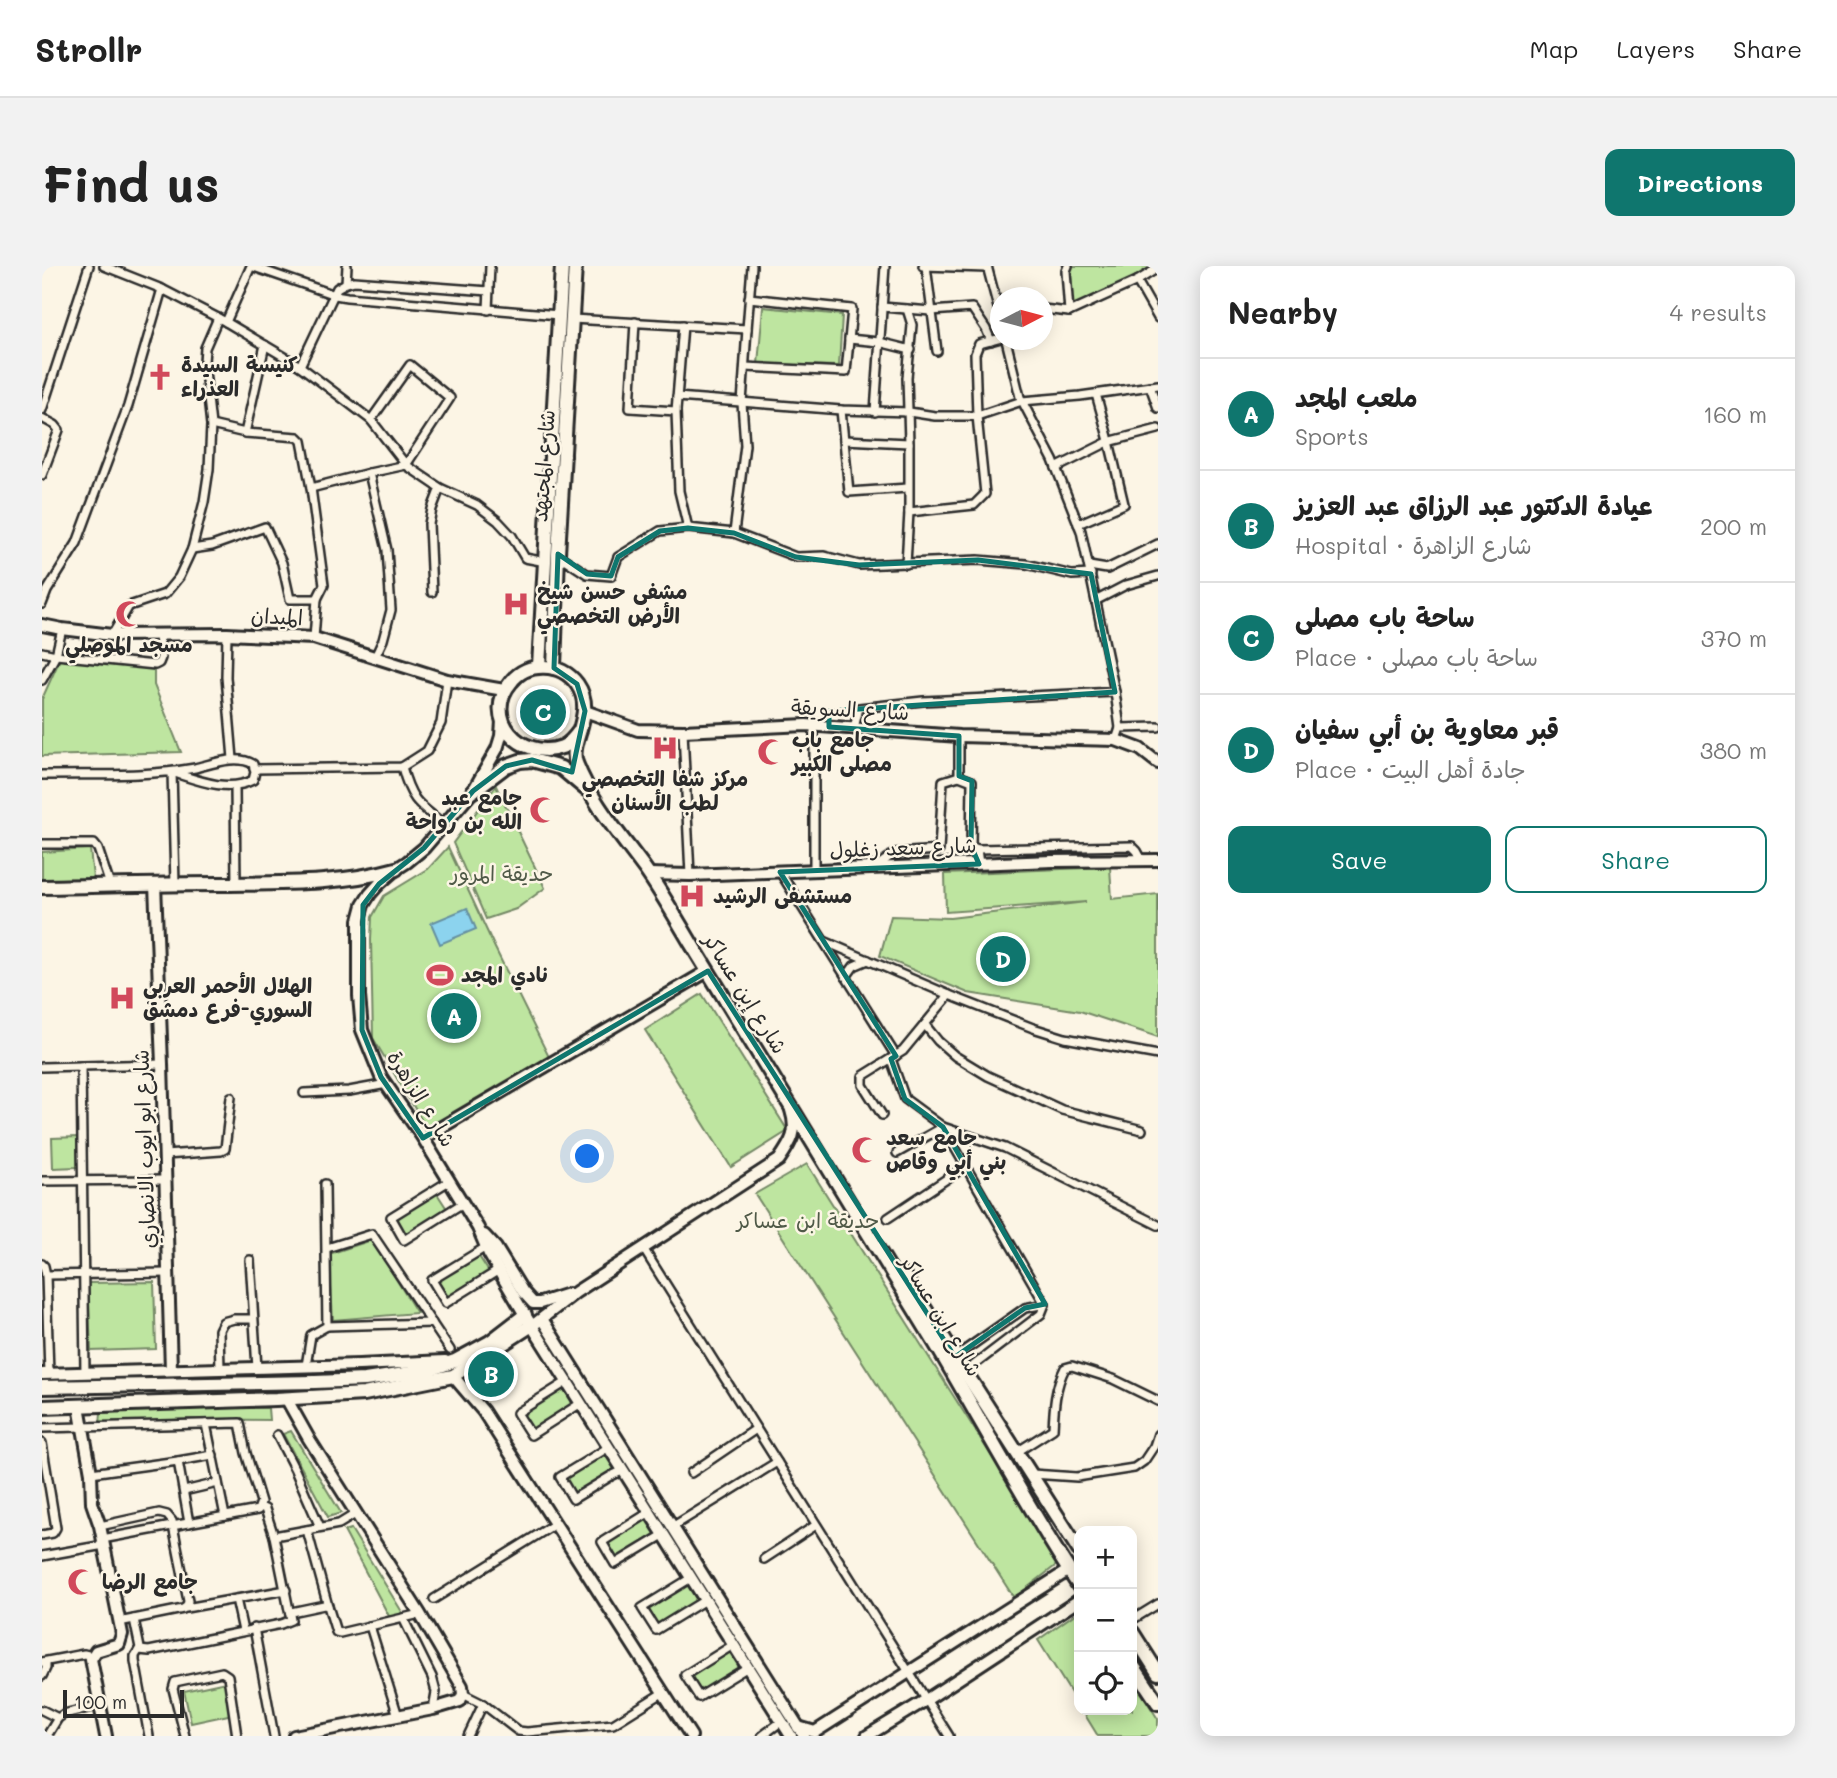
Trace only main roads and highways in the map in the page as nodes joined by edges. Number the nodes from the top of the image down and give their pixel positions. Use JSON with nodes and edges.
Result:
{"nodes":[{"id":1,"x":562,"y":266,"type":"edge"},
{"id":2,"x":575,"y":266,"type":"edge"},
{"id":3,"x":42,"y":625,"type":"edge"},
{"id":4,"x":539,"y":666,"type":"junction"},
{"id":5,"x":554,"y":668,"type":"junction"},
{"id":6,"x":504,"y":690,"type":"junction"},
{"id":7,"x":585,"y":711,"type":"junction"},
{"id":8,"x":502,"y":721,"type":"junction"},
{"id":9,"x":580,"y":730,"type":"junction"},
{"id":10,"x":1158,"y":763,"type":"edge"},
{"id":11,"x":473,"y":791,"type":"junction"},
{"id":12,"x":589,"y":791,"type":"junction"},
{"id":13,"x":1158,"y":860,"type":"edge"},
{"id":14,"x":396,"y":869,"type":"junction"},
{"id":15,"x":649,"y":874,"type":"junction"},
{"id":16,"x":155,"y":884,"type":"junction"},
{"id":17,"x":42,"y":887,"type":"edge"},
{"id":18,"x":708,"y":971,"type":"junction"},
{"id":19,"x":787,"y":1097,"type":"junction"},
{"id":20,"x":423,"y":1138,"type":"junction"},
{"id":21,"x":478,"y":1228,"type":"junction"},
{"id":22,"x":576,"y":1292,"type":"junction"},
{"id":23,"x":533,"y":1320,"type":"junction"},
{"id":24,"x":452,"y":1356,"type":"junction"},
{"id":25,"x":171,"y":1370,"type":"junction"},
{"id":26,"x":45,"y":1374,"type":"edge"},
{"id":27,"x":453,"y":1376,"type":"junction"},
{"id":28,"x":42,"y":1387,"type":"edge"},
{"id":29,"x":286,"y":1398,"type":"junction"},
{"id":30,"x":79,"y":1406,"type":"junction"},
{"id":31,"x":42,"y":1407,"type":"edge"},
{"id":32,"x":1074,"y":1542,"type":"edge"},
{"id":33,"x":1069,"y":1570,"type":"junction"},
{"id":34,"x":1074,"y":1578,"type":"edge"},
{"id":35,"x":1074,"y":1603,"type":"edge"},
{"id":36,"x":1137,"y":1640,"type":"edge"},
{"id":37,"x":1137,"y":1672,"type":"edge"},
{"id":38,"x":1158,"y":1673,"type":"edge"},
{"id":39,"x":1158,"y":1703,"type":"edge"},
{"id":40,"x":798,"y":1733,"type":"edge"},
{"id":41,"x":106,"y":1736,"type":"edge"},
{"id":42,"x":294,"y":1736,"type":"edge"},
{"id":43,"x":691,"y":1736,"type":"edge"},
{"id":44,"x":867,"y":1736,"type":"edge"}],
"edges":[{"from":1,"to":4,"type":"main road","name":"شارع المجتهد"},
{"from":2,"to":5,"type":"main road","name":"شارع المجتهد"},
{"from":3,"to":6,"type":"main road","name":"الميدان"},
{"from":4,"to":5,"type":"main road"},
{"from":4,"to":6,"type":"main road"},
{"from":5,"to":7,"type":"main road"},
{"from":6,"to":8,"type":"main road"},
{"from":7,"to":9,"type":"main road"},
{"from":7,"to":10,"type":"main road","name":"شارع السويقة"},
{"from":8,"to":9,"type":"main road"},
{"from":8,"to":11,"type":"main road","name":"شارع الزاهرة"},
{"from":9,"to":12,"type":"main road","name":"شارع إبن عساكر"},
{"from":11,"to":12,"type":"main road"},
{"from":11,"to":14,"type":"main road","name":"شارع الزاهرة"},
{"from":12,"to":15,"type":"main road","name":"شارع إبن عساكر"},
{"from":13,"to":15,"type":"main road","name":"شارع سعد زغلول"},
{"from":14,"to":16,"type":"main road","name":"شارع الزاهرة"},
{"from":14,"to":20,"type":"main road","name":"شارع الزاهرة"},
{"from":15,"to":18,"type":"main road","name":"شارع إبن عساكر"},
{"from":16,"to":17,"type":"main road","name":"شارع الزاهرة"},
{"from":16,"to":25,"type":"main road","name":"شارع ابو ايوب الانصاري"},
{"from":18,"to":19,"type":"main road","name":"شارع إبن عساكر"},
{"from":18,"to":20,"type":"main road"},
{"from":19,"to":22,"type":"main road"},
{"from":19,"to":32,"type":"main road","name":"شارع ابن عساكر"},
{"from":19,"to":33,"type":"main road","name":"شارع ابن عساكر"},
{"from":20,"to":21,"type":"main road","name":"شارع الزاهرة"},
{"from":21,"to":22,"type":"main road","name":"شارع الزاهرة"},
{"from":21,"to":23,"type":"main road","name":"شارع الزاهرة"},
{"from":22,"to":23,"type":"main road"},
{"from":23,"to":24,"type":"main road"},
{"from":23,"to":27,"type":"main road"},
{"from":23,"to":40,"type":"main road"},
{"from":23,"to":40,"type":"main road"},
{"from":24,"to":25,"type":"main road"},
{"from":24,"to":28,"type":"main road"},
{"from":25,"to":26,"type":"main road"},
{"from":27,"to":29,"type":"main road"},
{"from":27,"to":43,"type":"main road"},
{"from":29,"to":30,"type":"main road"},
{"from":29,"to":42,"type":"main road"},
{"from":30,"to":31,"type":"main road"},
{"from":30,"to":41,"type":"main road"},
{"from":33,"to":34,"type":"main road","name":"شارع ابن عساكر"},
{"from":33,"to":40,"type":"main road"},
{"from":35,"to":44,"type":"main road"},
{"from":36,"to":38,"type":"main road"},
{"from":37,"to":39,"type":"main road"}]}
